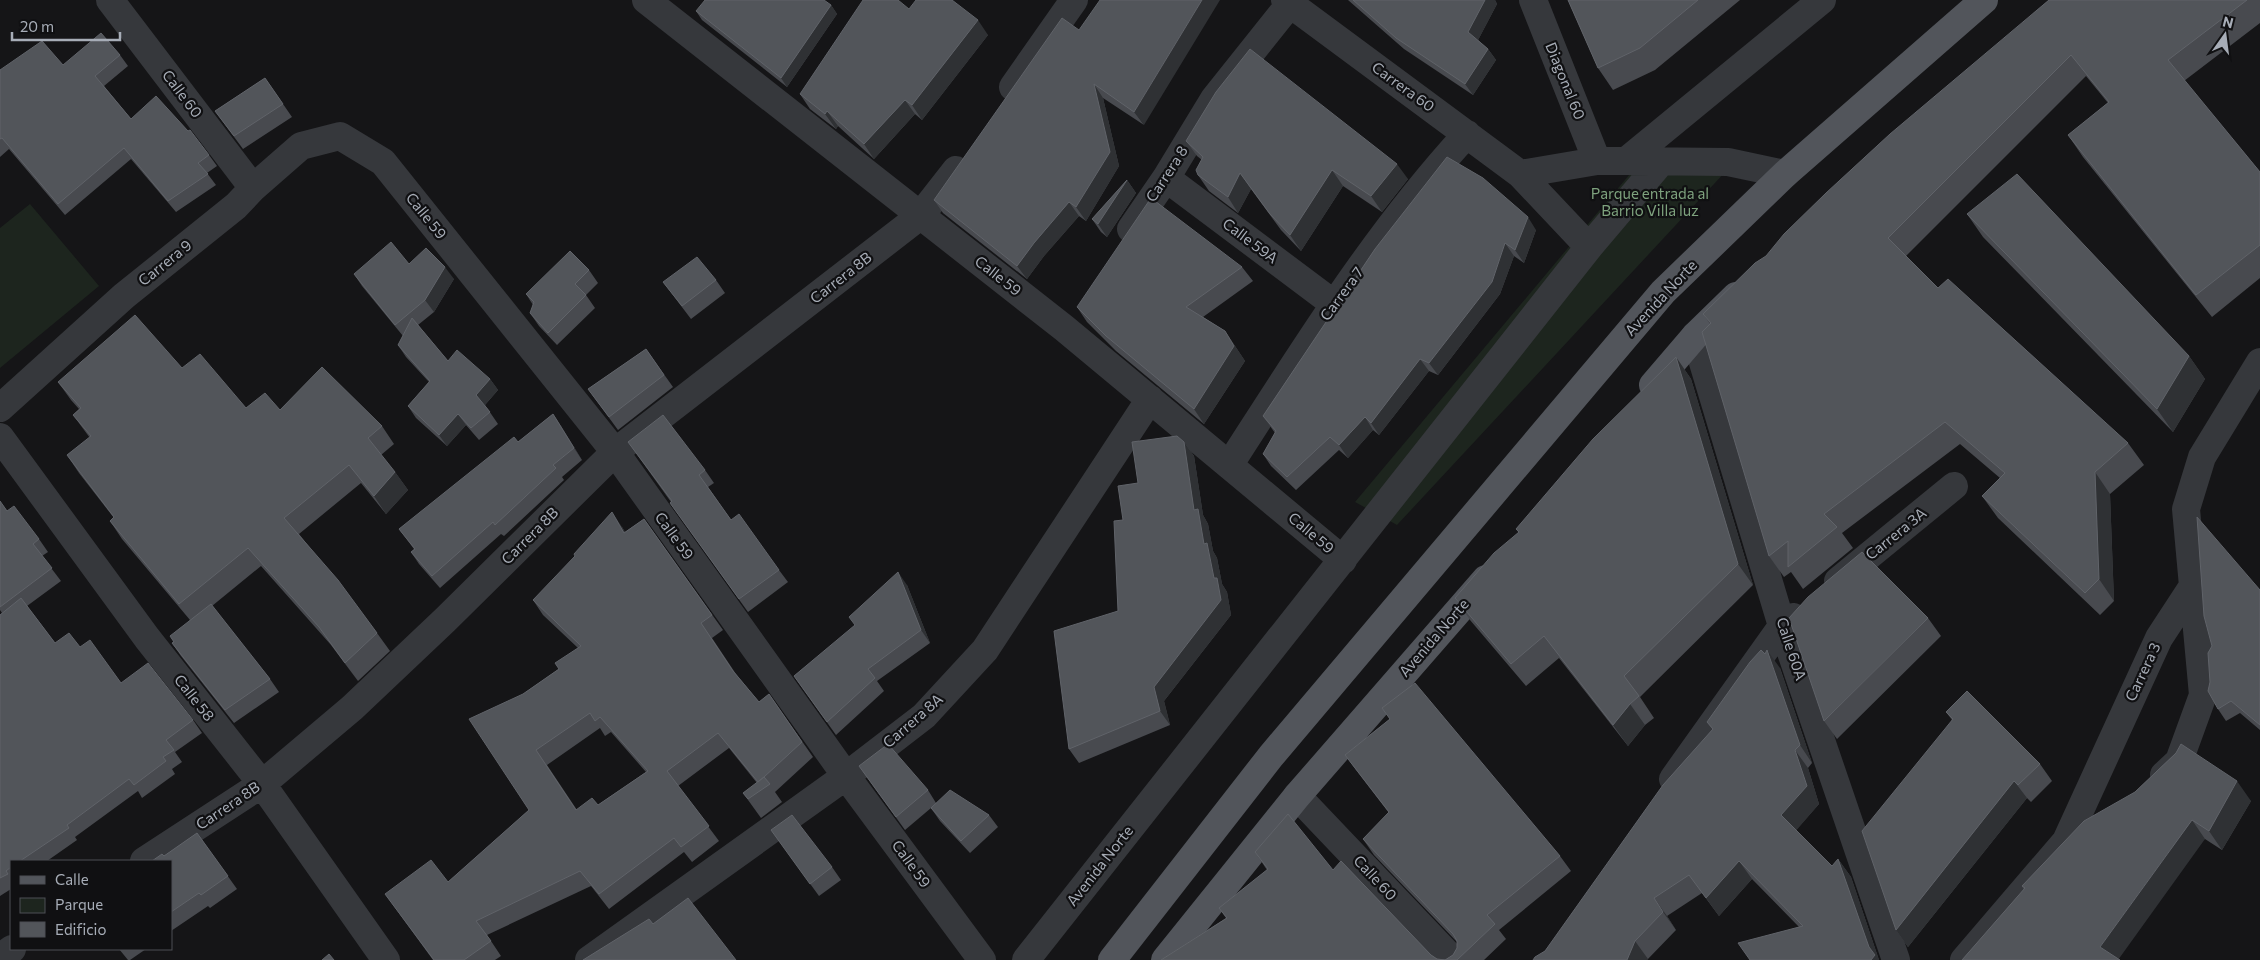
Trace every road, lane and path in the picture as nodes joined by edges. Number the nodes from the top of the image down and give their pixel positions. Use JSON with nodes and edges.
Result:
{"nodes":[{"id":1,"x":110,"y":0,"type":"edge"},
{"id":2,"x":1074,"y":0,"type":"edge"},
{"id":3,"x":1533,"y":0,"type":"edge"},
{"id":4,"x":1984,"y":0,"type":"edge"},
{"id":5,"x":650,"y":1,"type":"edge"},
{"id":6,"x":1289,"y":1,"type":"edge"},
{"id":7,"x":1815,"y":2,"type":"edge"},
{"id":8,"x":805,"y":88,"type":"edge"},
{"id":9,"x":1001,"y":105,"type":"edge"},
{"id":10,"x":789,"y":112,"type":"junction"},
{"id":11,"x":1467,"y":134,"type":"junction"},
{"id":12,"x":340,"y":136,"type":"joint"},
{"id":13,"x":973,"y":146,"type":"edge"},
{"id":14,"x":1597,"y":161,"type":"junction"},
{"id":15,"x":1626,"y":161,"type":"junction"},
{"id":16,"x":1661,"y":162,"type":"junction"},
{"id":17,"x":1520,"y":174,"type":"junction"},
{"id":18,"x":1785,"y":174,"type":"junction"},
{"id":19,"x":1166,"y":178,"type":"junction"},
{"id":20,"x":253,"y":188,"type":"junction"},
{"id":21,"x":920,"y":216,"type":"junction"},
{"id":22,"x":1589,"y":247,"type":"junction"},
{"id":23,"x":1118,"y":249,"type":"edge"},
{"id":24,"x":1752,"y":280,"type":"edge"},
{"id":25,"x":1080,"y":304,"type":"edge"},
{"id":26,"x":1334,"y":304,"type":"junction"},
{"id":27,"x":1064,"y":328,"type":"junction"},
{"id":28,"x":1695,"y":336,"type":"junction"},
{"id":29,"x":2260,"y":362,"type":"edge"},
{"id":30,"x":1150,"y":399,"type":"junction"},
{"id":31,"x":1638,"y":402,"type":"edge"},
{"id":32,"x":0,"y":408,"type":"edge"},
{"id":33,"x":0,"y":437,"type":"edge"},
{"id":34,"x":615,"y":452,"type":"junction"},
{"id":35,"x":1230,"y":464,"type":"junction"},
{"id":36,"x":1954,"y":486,"type":"dead end"},
{"id":37,"x":1343,"y":560,"type":"junction"},
{"id":38,"x":1499,"y":563,"type":"edge"},
{"id":39,"x":2193,"y":586,"type":"junction"},
{"id":40,"x":1782,"y":626,"type":"junction"},
{"id":41,"x":846,"y":776,"type":"junction"},
{"id":42,"x":262,"y":784,"type":"junction"},
{"id":43,"x":2144,"y":793,"type":"edge"},
{"id":44,"x":1297,"y":796,"type":"junction"},
{"id":45,"x":1661,"y":797,"type":"edge"},
{"id":46,"x":2106,"y":818,"type":"edge"},
{"id":47,"x":2066,"y":841,"type":"junction"},
{"id":48,"x":146,"y":860,"type":"edge"},
{"id":49,"x":10,"y":950,"type":"edge"},
{"id":50,"x":0,"y":957,"type":"edge"},
{"id":51,"x":386,"y":960,"type":"edge"},
{"id":52,"x":589,"y":960,"type":"edge"},
{"id":53,"x":982,"y":960,"type":"edge"},
{"id":54,"x":1026,"y":960,"type":"edge"},
{"id":55,"x":1112,"y":960,"type":"edge"},
{"id":56,"x":1165,"y":960,"type":"edge"},
{"id":57,"x":1453,"y":960,"type":"edge"},
{"id":58,"x":1896,"y":960,"type":"edge"},
{"id":59,"x":1964,"y":960,"type":"edge"}],
"edges":[{"from":1,"to":20,"type":"street","name":"Calle 60"},
{"from":2,"to":9,"type":"street"},
{"from":3,"to":14,"type":"street","name":"Diagonal 60"},
{"from":4,"to":18,"type":"main road","name":"Avenida Norte"},
{"from":5,"to":10,"type":"street","name":"Calle 59"},
{"from":6,"to":11,"type":"street","name":"Carrera 60"},
{"from":6,"to":19,"type":"street","name":"Carrera 8"},
{"from":7,"to":15,"type":"street"},
{"from":8,"to":10,"type":"street"},
{"from":10,"to":21,"type":"street","name":"Calle 59"},
{"from":11,"to":17,"type":"street","name":"Carrera 60"},
{"from":11,"to":26,"type":"street","name":"Carrera 7"},
{"from":12,"to":20,"type":"street","name":"Carrera 9"},
{"from":12,"to":34,"type":"street","name":"Calle 59"},
{"from":13,"to":21,"type":"street"},
{"from":14,"to":15,"type":"street"},
{"from":14,"to":17,"type":"street"},
{"from":15,"to":16,"type":"street"},
{"from":16,"to":18,"type":"street"},
{"from":16,"to":22,"type":"street","name":"Avenida Norte"},
{"from":17,"to":22,"type":"street","name":"Carrera 60"},
{"from":18,"to":55,"type":"main road","name":"Avenida Norte"},
{"from":19,"to":23,"type":"street","name":"Carrera 8"},
{"from":19,"to":26,"type":"street","name":"Calle 59A"},
{"from":20,"to":32,"type":"street","name":"Carrera 9"},
{"from":21,"to":27,"type":"street","name":"Calle 59"},
{"from":21,"to":34,"type":"street","name":"Carrera 8B"},
{"from":22,"to":37,"type":"street","name":"Avenida Norte"},
{"from":24,"to":28,"type":"main road"},
{"from":25,"to":27,"type":"street"},
{"from":26,"to":35,"type":"street","name":"Carrera 7"},
{"from":27,"to":30,"type":"street","name":"Calle 59"},
{"from":28,"to":31,"type":"main road"},
{"from":28,"to":40,"type":"street","name":"Calle 60A"},
{"from":29,"to":39,"type":"street"},
{"from":30,"to":35,"type":"street","name":"Calle 59"},
{"from":30,"to":41,"type":"street","name":"Carrera 8A"},
{"from":33,"to":42,"type":"street","name":"Calle 58"},
{"from":34,"to":41,"type":"street","name":"Calle 59"},
{"from":34,"to":42,"type":"street","name":"Carrera 8B"},
{"from":35,"to":37,"type":"street","name":"Calle 59"},
{"from":36,"to":40,"type":"street","name":"Carrera 3A"},
{"from":37,"to":54,"type":"street","name":"Avenida Norte"},
{"from":38,"to":44,"type":"main road","name":"Avenida Norte"},
{"from":39,"to":43,"type":"street"},
{"from":39,"to":47,"type":"street","name":"Carrera 3"},
{"from":40,"to":45,"type":"street","name":"Carrera 3A"},
{"from":40,"to":58,"type":"street","name":"Calle 60A"},
{"from":41,"to":52,"type":"street","name":"Carrera 8A"},
{"from":41,"to":53,"type":"street","name":"Calle 59"},
{"from":42,"to":48,"type":"street","name":"Carrera 8B"},
{"from":42,"to":51,"type":"street","name":"Calle 58"},
{"from":44,"to":56,"type":"main road","name":"Avenida Norte"},
{"from":44,"to":57,"type":"street","name":"Calle 60"},
{"from":46,"to":47,"type":"street"},
{"from":47,"to":59,"type":"street","name":"Carrera 3"},
{"from":49,"to":50,"type":"street"}]}
